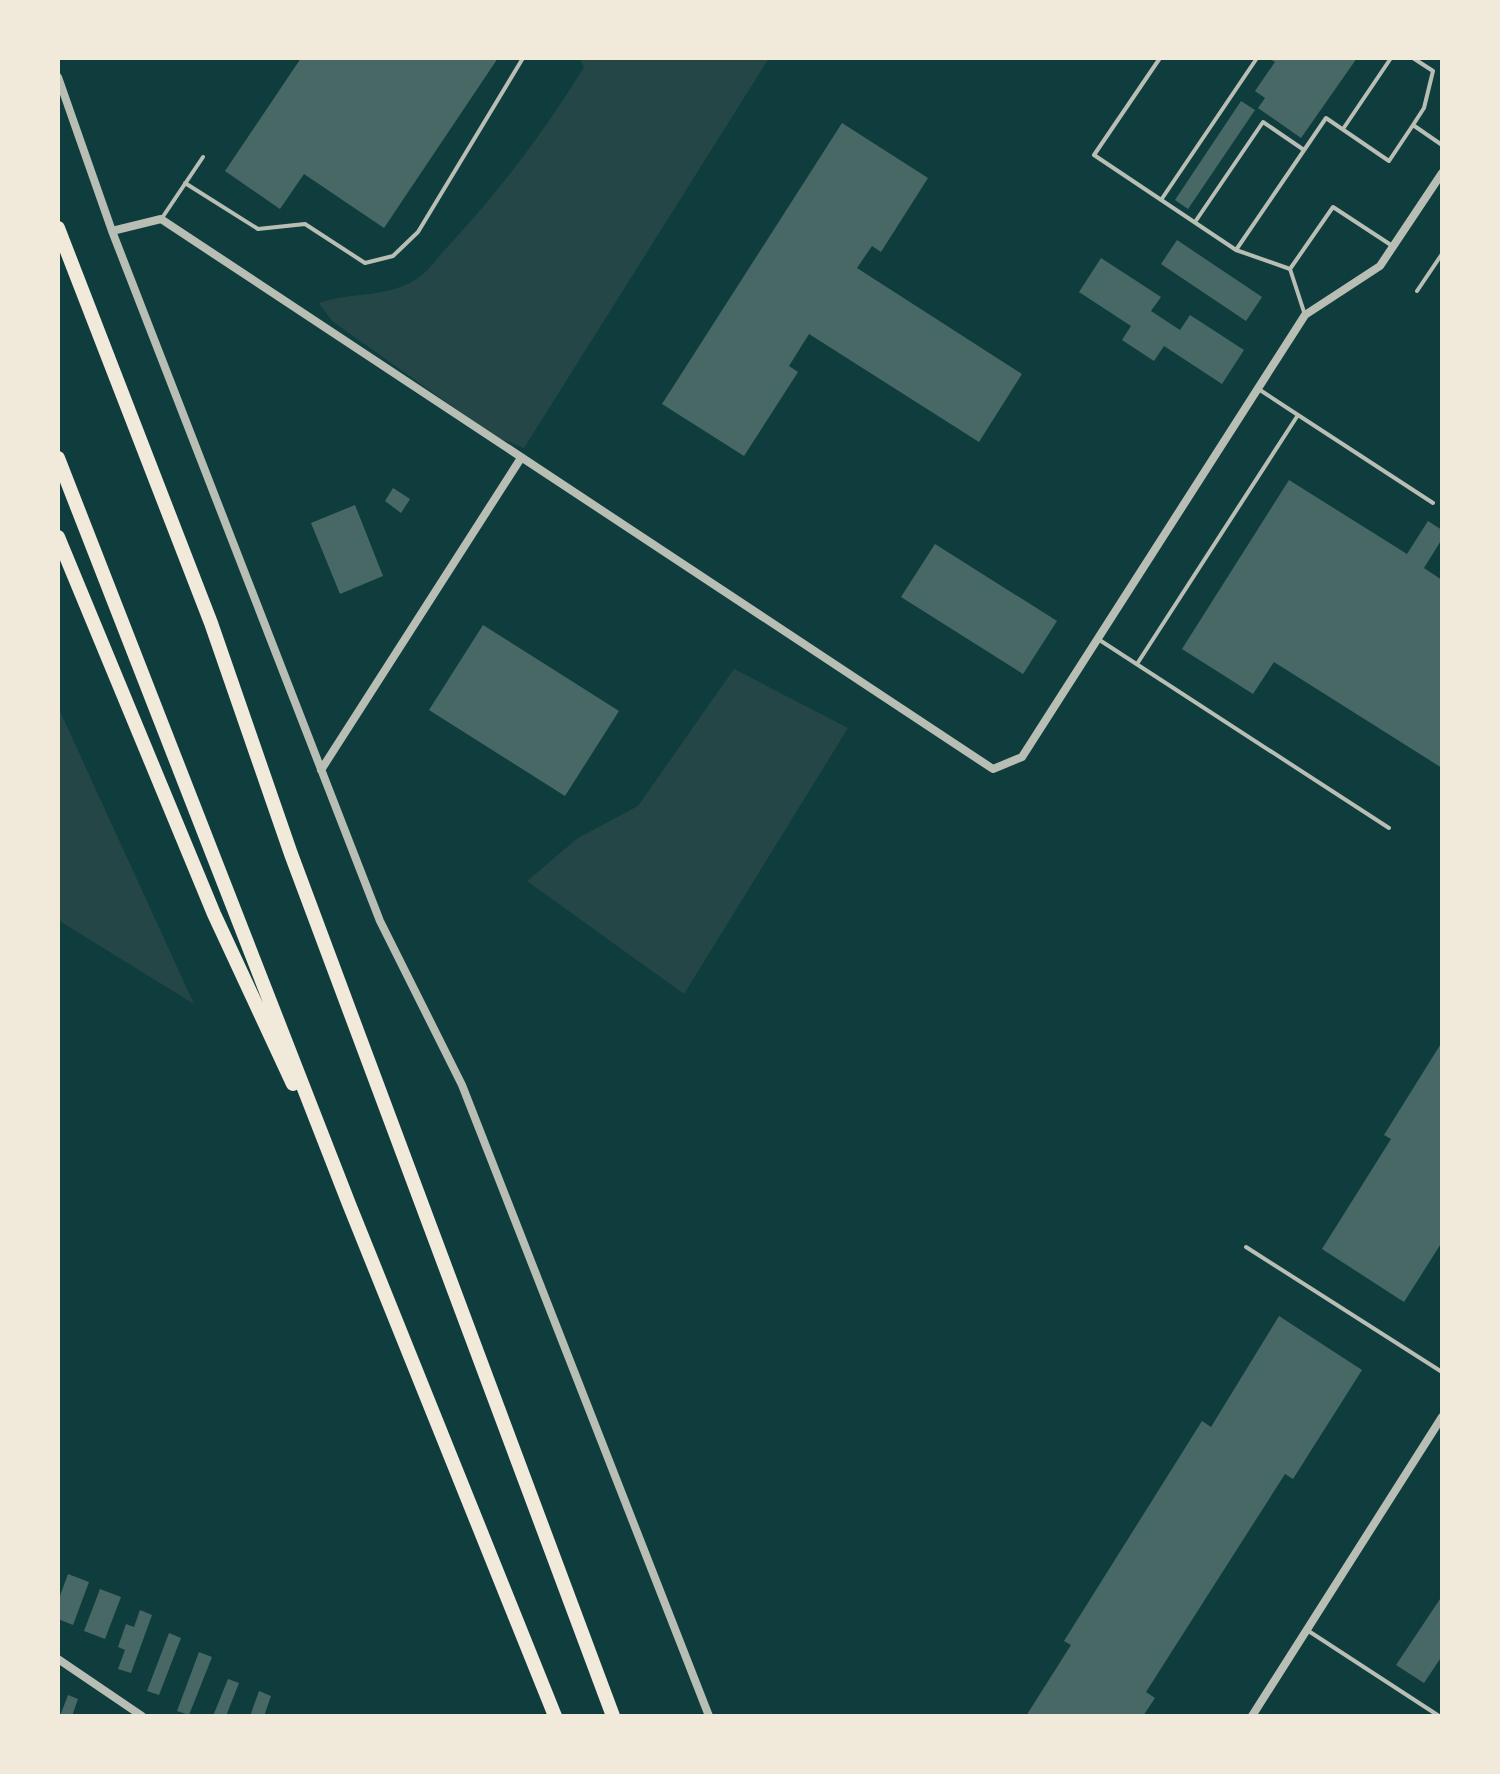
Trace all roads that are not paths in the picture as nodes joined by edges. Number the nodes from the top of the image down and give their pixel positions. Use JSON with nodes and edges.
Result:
{"nodes":[{"id":1,"x":523,"y":58,"type":"edge"},
{"id":2,"x":1160,"y":58,"type":"edge"},
{"id":3,"x":1257,"y":58,"type":"edge"},
{"id":4,"x":1391,"y":58,"type":"edge"},
{"id":5,"x":1413,"y":58,"type":"edge"},
{"id":6,"x":58,"y":77,"type":"edge"},
{"id":7,"x":1413,"y":125,"type":"junction"},
{"id":8,"x":1343,"y":129,"type":"junction"},
{"id":9,"x":1442,"y":145,"type":"edge"},
{"id":10,"x":1304,"y":150,"type":"junction"},
{"id":11,"x":203,"y":157,"type":"dead end"},
{"id":12,"x":1442,"y":173,"type":"edge"},
{"id":13,"x":185,"y":183,"type":"junction"},
{"id":14,"x":1161,"y":200,"type":"junction"},
{"id":15,"x":58,"y":214,"type":"edge"},
{"id":16,"x":161,"y":219,"type":"junction"},
{"id":17,"x":1195,"y":222,"type":"junction"},
{"id":18,"x":58,"y":228,"type":"edge"},
{"id":19,"x":112,"y":231,"type":"junction"},
{"id":20,"x":1393,"y":246,"type":"junction"},
{"id":21,"x":1236,"y":250,"type":"junction"},
{"id":22,"x":1442,"y":254,"type":"edge"},
{"id":23,"x":74,"y":267,"type":"junction"},
{"id":24,"x":1290,"y":269,"type":"junction"},
{"id":25,"x":1417,"y":291,"type":"dead end"},
{"id":26,"x":1305,"y":315,"type":"junction"},
{"id":27,"x":1256,"y":388,"type":"junction"},
{"id":28,"x":1298,"y":415,"type":"junction"},
{"id":29,"x":58,"y":458,"type":"edge"},
{"id":30,"x":521,"y":458,"type":"junction"},
{"id":31,"x":1433,"y":503,"type":"dead end"},
{"id":32,"x":58,"y":537,"type":"edge"},
{"id":33,"x":1096,"y":638,"type":"junction"},
{"id":34,"x":1137,"y":664,"type":"junction"},
{"id":35,"x":321,"y":770,"type":"junction"},
{"id":36,"x":1389,"y":828,"type":"dead end"},
{"id":37,"x":349,"y":1204,"type":"junction"},
{"id":38,"x":1246,"y":1247,"type":"dead end"},
{"id":39,"x":1442,"y":1372,"type":"edge"},
{"id":40,"x":1442,"y":1417,"type":"edge"},
{"id":41,"x":1307,"y":1630,"type":"junction"},
{"id":42,"x":58,"y":1659,"type":"edge"},
{"id":43,"x":142,"y":1716,"type":"edge"},
{"id":44,"x":555,"y":1716,"type":"edge"},
{"id":45,"x":613,"y":1716,"type":"edge"},
{"id":46,"x":709,"y":1716,"type":"edge"},
{"id":47,"x":1252,"y":1716,"type":"edge"},
{"id":48,"x":1439,"y":1716,"type":"edge"}],
"edges":[{"from":1,"to":13,"type":"lane"},
{"from":2,"to":14,"type":"lane"},
{"from":3,"to":14,"type":"lane"},
{"from":4,"to":8,"type":"lane"},
{"from":5,"to":7,"type":"lane"},
{"from":6,"to":19,"type":"street"},
{"from":7,"to":8,"type":"lane"},
{"from":7,"to":9,"type":"lane"},
{"from":8,"to":10,"type":"lane"},
{"from":10,"to":17,"type":"lane"},
{"from":10,"to":21,"type":"lane"},
{"from":11,"to":13,"type":"lane"},
{"from":12,"to":20,"type":"street"},
{"from":13,"to":16,"type":"lane"},
{"from":14,"to":17,"type":"lane"},
{"from":15,"to":23,"type":"highway"},
{"from":16,"to":19,"type":"street"},
{"from":16,"to":30,"type":"street"},
{"from":17,"to":21,"type":"lane"},
{"from":18,"to":23,"type":"highway"},
{"from":19,"to":35,"type":"street"},
{"from":20,"to":24,"type":"lane"},
{"from":20,"to":26,"type":"street"},
{"from":21,"to":24,"type":"lane"},
{"from":22,"to":25,"type":"lane"},
{"from":23,"to":45,"type":"highway"},
{"from":24,"to":26,"type":"lane"},
{"from":26,"to":27,"type":"street"},
{"from":27,"to":28,"type":"lane"},
{"from":27,"to":33,"type":"street"},
{"from":28,"to":31,"type":"lane"},
{"from":28,"to":34,"type":"lane"},
{"from":29,"to":37,"type":"highway"},
{"from":30,"to":33,"type":"street"},
{"from":30,"to":35,"type":"street"},
{"from":32,"to":37,"type":"highway"},
{"from":33,"to":34,"type":"lane"},
{"from":34,"to":36,"type":"lane"},
{"from":35,"to":46,"type":"street"},
{"from":37,"to":44,"type":"highway"},
{"from":38,"to":39,"type":"lane"},
{"from":40,"to":41,"type":"street"},
{"from":41,"to":47,"type":"street"},
{"from":41,"to":48,"type":"lane"},
{"from":42,"to":43,"type":"street"}]}
